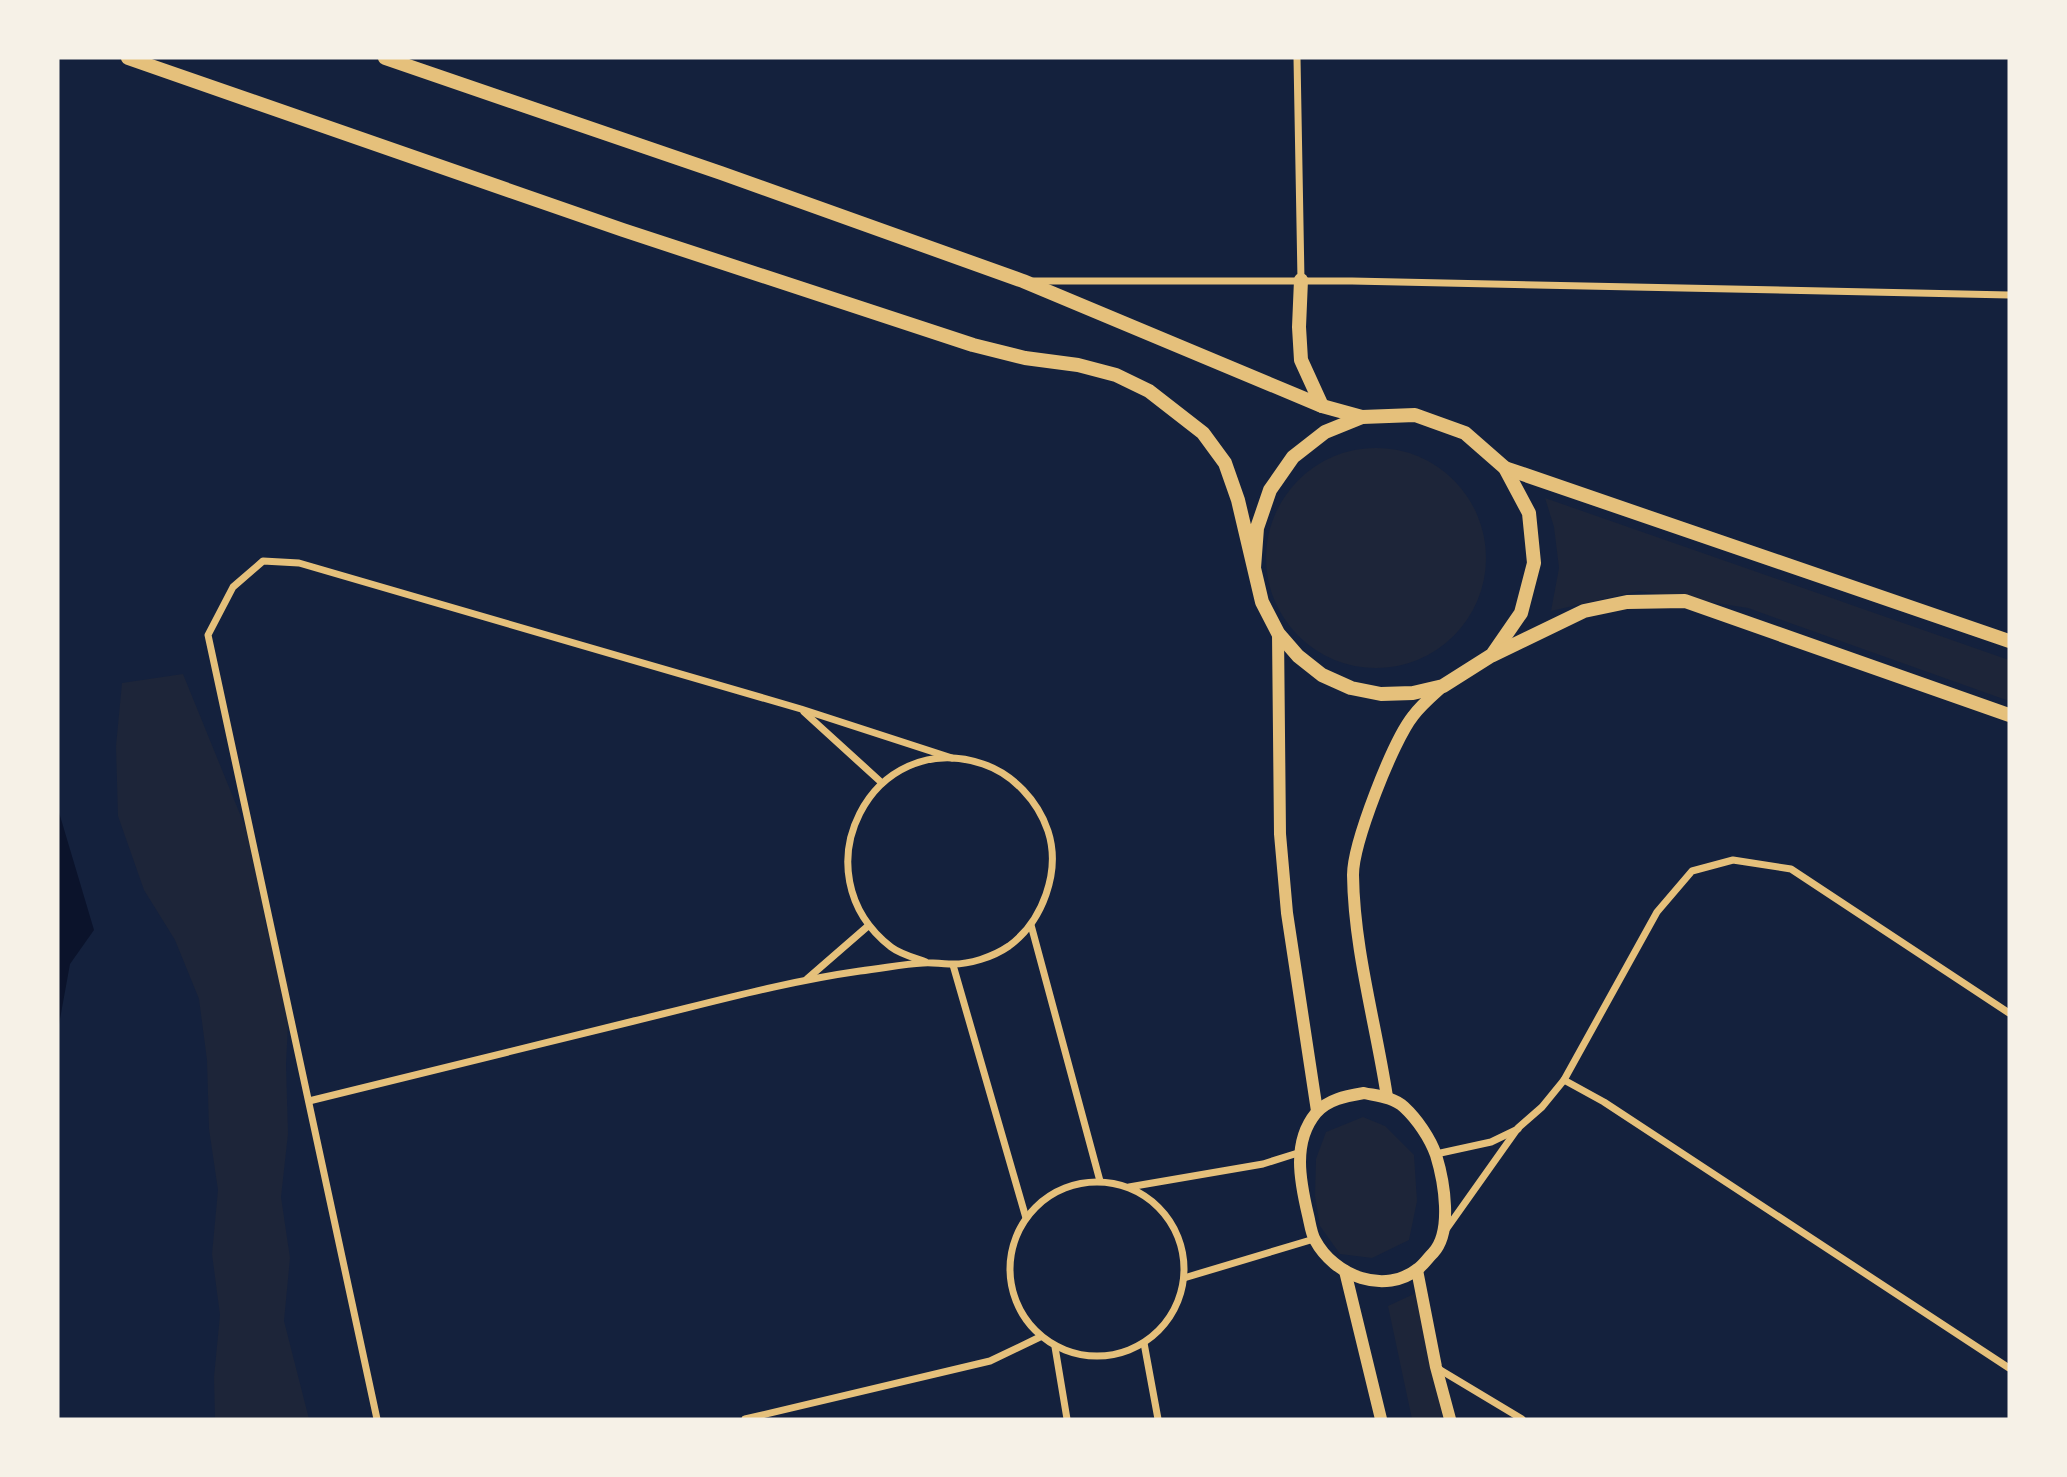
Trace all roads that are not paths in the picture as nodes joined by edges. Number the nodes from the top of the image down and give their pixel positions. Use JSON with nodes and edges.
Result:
{"nodes":[{"id":1,"x":128,"y":58,"type":"edge"},
{"id":2,"x":385,"y":58,"type":"edge"},
{"id":3,"x":1297,"y":58,"type":"edge"},
{"id":4,"x":1023,"y":281,"type":"junction"},
{"id":5,"x":1301,"y":281,"type":"junction"},
{"id":6,"x":2009,"y":295,"type":"edge"},
{"id":7,"x":1322,"y":406,"type":"junction"},
{"id":8,"x":1362,"y":417,"type":"junction"},
{"id":9,"x":1505,"y":468,"type":"junction"},
{"id":10,"x":1254,"y":568,"type":"junction"},
{"id":11,"x":1278,"y":633,"type":"junction"},
{"id":12,"x":2009,"y":641,"type":"edge"},
{"id":13,"x":1492,"y":655,"type":"junction"},
{"id":14,"x":1443,"y":686,"type":"junction"},
{"id":15,"x":801,"y":709,"type":"junction"},
{"id":16,"x":2009,"y":715,"type":"edge"},
{"id":17,"x":952,"y":758,"type":"junction"},
{"id":18,"x":882,"y":783,"type":"junction"},
{"id":19,"x":1031,"y":925,"type":"junction"},
{"id":20,"x":868,"y":926,"type":"junction"},
{"id":21,"x":926,"y":962,"type":"junction"},
{"id":22,"x":953,"y":965,"type":"junction"},
{"id":23,"x":806,"y":979,"type":"junction"},
{"id":24,"x":2009,"y":1013,"type":"edge"},
{"id":25,"x":1564,"y":1080,"type":"junction"},
{"id":26,"x":1387,"y":1097,"type":"junction"},
{"id":27,"x":309,"y":1101,"type":"junction"},
{"id":28,"x":1317,"y":1111,"type":"junction"},
{"id":29,"x":1518,"y":1128,"type":"junction"},
{"id":30,"x":1301,"y":1152,"type":"junction"},
{"id":31,"x":1436,"y":1154,"type":"junction"},
{"id":32,"x":1100,"y":1181,"type":"junction"},
{"id":33,"x":1129,"y":1187,"type":"junction"},
{"id":34,"x":1026,"y":1218,"type":"junction"},
{"id":35,"x":1445,"y":1232,"type":"junction"},
{"id":36,"x":1314,"y":1239,"type":"junction"},
{"id":37,"x":1417,"y":1270,"type":"junction"},
{"id":38,"x":1345,"y":1271,"type":"junction"},
{"id":39,"x":1184,"y":1278,"type":"junction"},
{"id":40,"x":1040,"y":1336,"type":"junction"},
{"id":41,"x":1144,"y":1343,"type":"junction"},
{"id":42,"x":1055,"y":1347,"type":"junction"},
{"id":43,"x":1436,"y":1367,"type":"junction"},
{"id":44,"x":2009,"y":1368,"type":"edge"},
{"id":45,"x":377,"y":1419,"type":"edge"},
{"id":46,"x":745,"y":1419,"type":"edge"},
{"id":47,"x":1067,"y":1419,"type":"edge"},
{"id":48,"x":1158,"y":1419,"type":"edge"},
{"id":49,"x":1381,"y":1419,"type":"edge"},
{"id":50,"x":1450,"y":1419,"type":"edge"},
{"id":51,"x":1522,"y":1419,"type":"edge"}],
"edges":[{"from":1,"to":10,"type":"main road"},
{"from":2,"to":4,"type":"main road"},
{"from":3,"to":5,"type":"street"},
{"from":4,"to":5,"type":"street"},
{"from":4,"to":7,"type":"main road"},
{"from":5,"to":6,"type":"street"},
{"from":5,"to":7,"type":"main road"},
{"from":7,"to":8,"type":"main road"},
{"from":8,"to":9,"type":"main road"},
{"from":8,"to":10,"type":"main road"},
{"from":9,"to":12,"type":"main road"},
{"from":9,"to":13,"type":"main road"},
{"from":10,"to":11,"type":"main road"},
{"from":11,"to":14,"type":"main road"},
{"from":11,"to":28,"type":"street"},
{"from":13,"to":14,"type":"main road"},
{"from":13,"to":16,"type":"main road"},
{"from":14,"to":26,"type":"street"},
{"from":15,"to":17,"type":"street"},
{"from":15,"to":18,"type":"street"},
{"from":15,"to":27,"type":"street"},
{"from":17,"to":18,"type":"street"},
{"from":17,"to":19,"type":"street"},
{"from":18,"to":20,"type":"street"},
{"from":19,"to":22,"type":"street"},
{"from":19,"to":32,"type":"street"},
{"from":20,"to":21,"type":"street"},
{"from":20,"to":23,"type":"street"},
{"from":21,"to":22,"type":"street"},
{"from":21,"to":23,"type":"street"},
{"from":22,"to":34,"type":"street"},
{"from":23,"to":27,"type":"street"},
{"from":24,"to":25,"type":"street"},
{"from":25,"to":29,"type":"street"},
{"from":25,"to":44,"type":"street"},
{"from":26,"to":28,"type":"street"},
{"from":26,"to":31,"type":"street"},
{"from":27,"to":45,"type":"street"},
{"from":28,"to":30,"type":"street"},
{"from":29,"to":31,"type":"street"},
{"from":29,"to":35,"type":"street"},
{"from":30,"to":33,"type":"street"},
{"from":30,"to":36,"type":"street"},
{"from":31,"to":35,"type":"street"},
{"from":32,"to":33,"type":"street"},
{"from":32,"to":34,"type":"street"},
{"from":33,"to":39,"type":"street"},
{"from":34,"to":40,"type":"street"},
{"from":35,"to":37,"type":"street"},
{"from":36,"to":38,"type":"street"},
{"from":36,"to":39,"type":"street"},
{"from":37,"to":38,"type":"street"},
{"from":37,"to":43,"type":"street"},
{"from":38,"to":49,"type":"street"},
{"from":39,"to":41,"type":"street"},
{"from":40,"to":42,"type":"street"},
{"from":40,"to":46,"type":"street"},
{"from":41,"to":42,"type":"street"},
{"from":41,"to":48,"type":"street"},
{"from":42,"to":47,"type":"street"},
{"from":43,"to":50,"type":"street"},
{"from":43,"to":51,"type":"street"}]}
